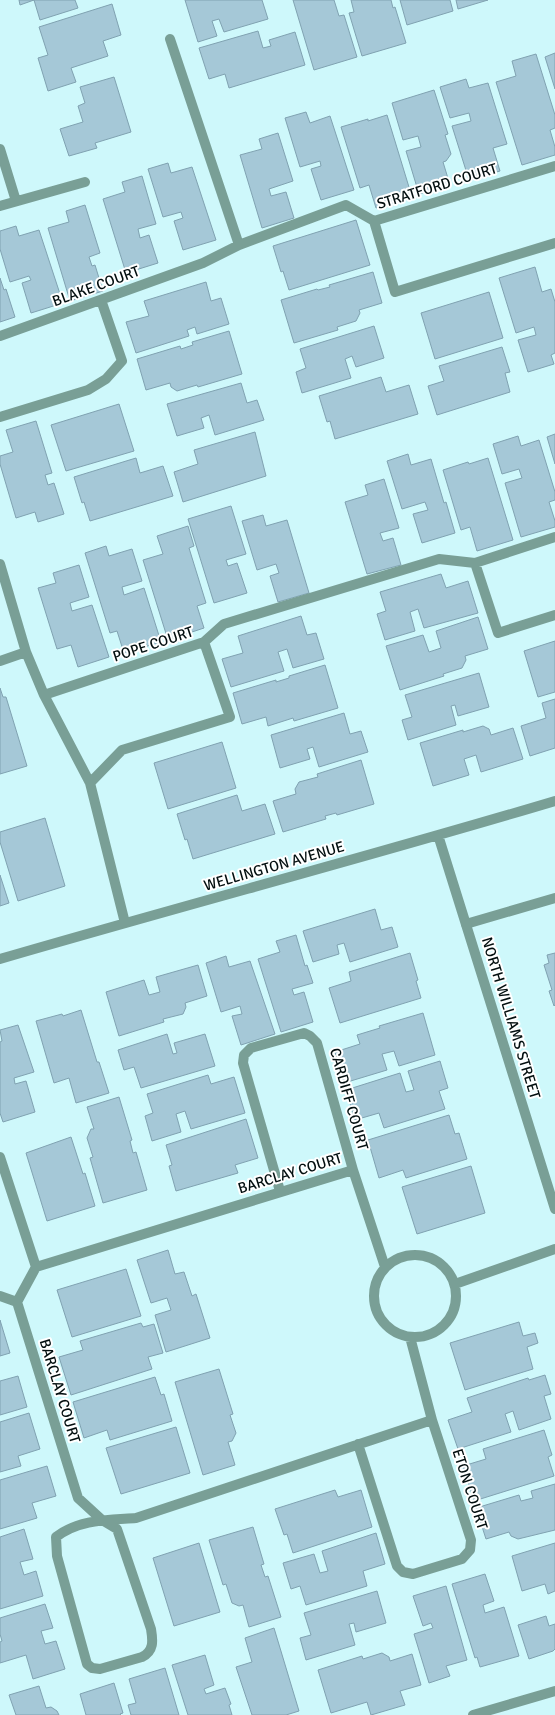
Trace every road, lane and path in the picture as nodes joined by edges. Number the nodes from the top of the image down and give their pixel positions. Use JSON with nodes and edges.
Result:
{"nodes":[{"id":1,"x":170,"y":39,"type":"dead end"},
{"id":2,"x":0,"y":149,"type":"edge"},
{"id":3,"x":555,"y":166,"type":"edge"},
{"id":4,"x":84,"y":182,"type":"dead end"},
{"id":5,"x":16,"y":201,"type":"junction"},
{"id":6,"x":0,"y":206,"type":"edge"},
{"id":7,"x":374,"y":221,"type":"junction"},
{"id":8,"x":555,"y":243,"type":"edge"},
{"id":9,"x":239,"y":245,"type":"junction"},
{"id":10,"x":101,"y":300,"type":"junction"},
{"id":11,"x":0,"y":336,"type":"edge"},
{"id":12,"x":0,"y":417,"type":"edge"},
{"id":13,"x":555,"y":537,"type":"edge"},
{"id":14,"x":475,"y":563,"type":"junction"},
{"id":15,"x":0,"y":564,"type":"edge"},
{"id":16,"x":555,"y":615,"type":"edge"},
{"id":17,"x":204,"y":642,"type":"junction"},
{"id":18,"x":26,"y":652,"type":"junction"},
{"id":19,"x":0,"y":661,"type":"edge"},
{"id":20,"x":44,"y":695,"type":"junction"},
{"id":21,"x":90,"y":783,"type":"junction"},
{"id":22,"x":555,"y":801,"type":"edge"},
{"id":23,"x":438,"y":836,"type":"junction"},
{"id":24,"x":555,"y":898,"type":"edge"},
{"id":25,"x":125,"y":922,"type":"junction"},
{"id":26,"x":466,"y":924,"type":"junction"},
{"id":27,"x":0,"y":959,"type":"edge"},
{"id":28,"x":0,"y":1157,"type":"edge"},
{"id":29,"x":353,"y":1170,"type":"junction"},
{"id":30,"x":280,"y":1191,"type":"junction"},
{"id":31,"x":555,"y":1209,"type":"edge"},
{"id":32,"x":555,"y":1249,"type":"edge"},
{"id":33,"x":36,"y":1267,"type":"junction"},
{"id":34,"x":386,"y":1267,"type":"junction"},
{"id":35,"x":455,"y":1284,"type":"junction"},
{"id":36,"x":0,"y":1296,"type":"edge"},
{"id":37,"x":17,"y":1302,"type":"junction"},
{"id":38,"x":410,"y":1337,"type":"junction"},
{"id":39,"x":432,"y":1420,"type":"junction"},
{"id":40,"x":358,"y":1444,"type":"junction"},
{"id":41,"x":102,"y":1520,"type":"junction"},
{"id":42,"x":555,"y":1691,"type":"edge"},
{"id":43,"x":473,"y":1715,"type":"edge"}],
"edges":[{"from":1,"to":9,"type":"street"},
{"from":2,"to":5,"type":"street"},
{"from":3,"to":7,"type":"street","name":"STRATFORD COURT"},
{"from":4,"to":5,"type":"street"},
{"from":5,"to":6,"type":"street"},
{"from":7,"to":8,"type":"street","name":"STRATFORD COURT"},
{"from":7,"to":9,"type":"street","name":"BLAKE COURT"},
{"from":9,"to":10,"type":"street","name":"BLAKE COURT"},
{"from":10,"to":11,"type":"street","name":"BLAKE COURT"},
{"from":10,"to":12,"type":"street"},
{"from":13,"to":14,"type":"street"},
{"from":14,"to":16,"type":"street"},
{"from":14,"to":17,"type":"street"},
{"from":15,"to":18,"type":"street"},
{"from":17,"to":20,"type":"street","name":"POPE COURT"},
{"from":17,"to":21,"type":"street","name":"POPE COURT"},
{"from":18,"to":19,"type":"street"},
{"from":18,"to":20,"type":"street"},
{"from":20,"to":21,"type":"street"},
{"from":21,"to":25,"type":"street"},
{"from":22,"to":23,"type":"street","name":"WELLINGTON AVENUE"},
{"from":23,"to":25,"type":"street","name":"WELLINGTON AVENUE"},
{"from":23,"to":26,"type":"street","name":"NORTH WILLIAMS STREET"},
{"from":24,"to":26,"type":"street"},
{"from":25,"to":27,"type":"street","name":"WELLINGTON AVENUE"},
{"from":26,"to":31,"type":"street","name":"NORTH WILLIAMS STREET"},
{"from":28,"to":33,"type":"street"},
{"from":29,"to":30,"type":"street","name":"BARCLAY COURT"},
{"from":29,"to":30,"type":"street","name":"CARDIFF COURT"},
{"from":29,"to":34,"type":"street","name":"BARCLAY COURT"},
{"from":30,"to":33,"type":"street","name":"BARCLAY COURT"},
{"from":32,"to":35,"type":"street"},
{"from":33,"to":37,"type":"street"},
{"from":34,"to":35,"type":"street"},
{"from":34,"to":38,"type":"street"},
{"from":35,"to":38,"type":"street"},
{"from":36,"to":37,"type":"street"},
{"from":37,"to":41,"type":"street","name":"BARCLAY COURT"},
{"from":38,"to":39,"type":"street"},
{"from":39,"to":40,"type":"street"},
{"from":39,"to":40,"type":"street","name":"ETON COURT"},
{"from":40,"to":41,"type":"street"},
{"from":41,"to":41,"type":"street","name":"BARCLAY COURT"},
{"from":42,"to":43,"type":"street"}]}
